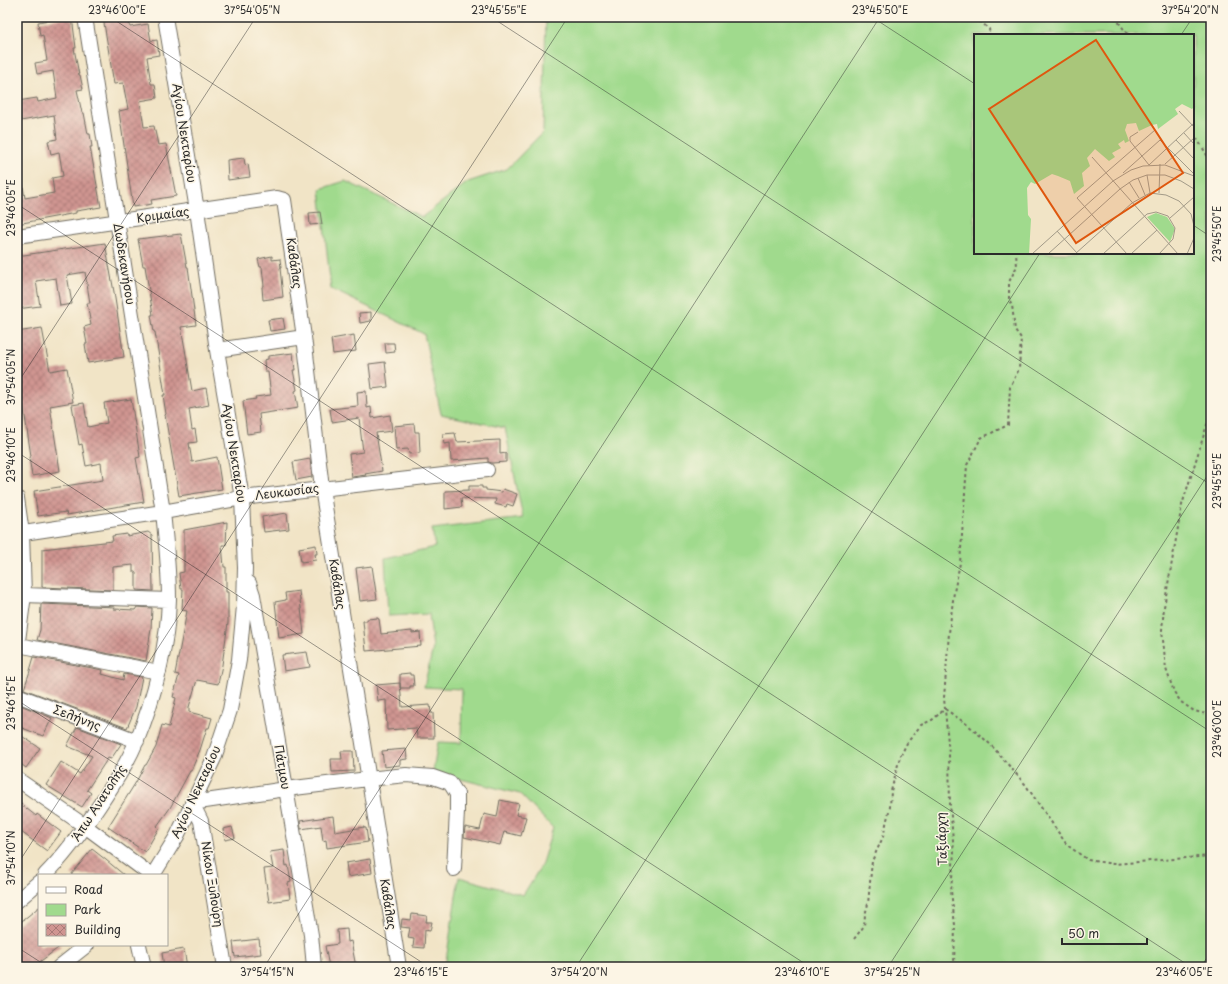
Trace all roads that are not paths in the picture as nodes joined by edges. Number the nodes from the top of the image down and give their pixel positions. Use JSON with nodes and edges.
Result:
{"nodes":[{"id":1,"x":85,"y":17,"type":"edge"},
{"id":2,"x":165,"y":17,"type":"edge"},
{"id":3,"x":284,"y":200,"type":"joint"},
{"id":4,"x":197,"y":210,"type":"junction"},
{"id":5,"x":117,"y":222,"type":"junction"},
{"id":6,"x":17,"y":236,"type":"edge"},
{"id":7,"x":304,"y":337,"type":"junction"},
{"id":8,"x":217,"y":350,"type":"junction"},
{"id":9,"x":487,"y":470,"type":"dead end"},
{"id":10,"x":322,"y":488,"type":"junction"},
{"id":11,"x":17,"y":498,"type":"edge"},
{"id":12,"x":242,"y":498,"type":"junction"},
{"id":13,"x":164,"y":512,"type":"junction"},
{"id":14,"x":20,"y":533,"type":"edge"},
{"id":15,"x":245,"y":568,"type":"junction"},
{"id":16,"x":24,"y":595,"type":"junction"},
{"id":17,"x":169,"y":600,"type":"junction"},
{"id":18,"x":18,"y":646,"type":"edge"},
{"id":19,"x":239,"y":660,"type":"junction"},
{"id":20,"x":264,"y":662,"type":"junction"},
{"id":21,"x":159,"y":672,"type":"junction"},
{"id":22,"x":17,"y":695,"type":"edge"},
{"id":23,"x":137,"y":741,"type":"junction"},
{"id":24,"x":17,"y":779,"type":"edge"},
{"id":25,"x":368,"y":779,"type":"junction"},
{"id":26,"x":286,"y":789,"type":"junction"},
{"id":27,"x":192,"y":803,"type":"junction"},
{"id":28,"x":85,"y":826,"type":"junction"},
{"id":29,"x":454,"y":869,"type":"dead end"},
{"id":30,"x":46,"y":874,"type":"edge"},
{"id":31,"x":151,"y":874,"type":"edge"},
{"id":32,"x":153,"y":874,"type":"edge"},
{"id":33,"x":38,"y":883,"type":"edge"},
{"id":34,"x":17,"y":901,"type":"edge"},
{"id":35,"x":86,"y":946,"type":"edge"},
{"id":36,"x":139,"y":946,"type":"edge"},
{"id":37,"x":60,"y":967,"type":"edge"},
{"id":38,"x":144,"y":967,"type":"edge"},
{"id":39,"x":225,"y":967,"type":"edge"},
{"id":40,"x":314,"y":967,"type":"edge"},
{"id":41,"x":399,"y":967,"type":"edge"}],
"edges":[{"from":1,"to":5,"type":"street","name":"Δωδεκανήσου"},
{"from":2,"to":4,"type":"street","name":"Αγίου Νεκταρίου"},
{"from":3,"to":4,"type":"street","name":"Κριμαίας"},
{"from":3,"to":7,"type":"street","name":"Καβάλας"},
{"from":4,"to":5,"type":"street","name":"Κριμαίας"},
{"from":4,"to":8,"type":"street","name":"Αγίου Νεκταρίου"},
{"from":5,"to":6,"type":"street","name":"Κριμαίας"},
{"from":5,"to":13,"type":"street","name":"Δωδεκανήσου"},
{"from":7,"to":8,"type":"street"},
{"from":7,"to":10,"type":"street","name":"Καβάλας"},
{"from":8,"to":12,"type":"street","name":"Αγίου Νεκταρίου"},
{"from":9,"to":10,"type":"street","name":"Λευκωσίας"},
{"from":10,"to":12,"type":"street","name":"Λευκωσίας"},
{"from":10,"to":25,"type":"street","name":"Καβάλας"},
{"from":11,"to":14,"type":"street"},
{"from":12,"to":13,"type":"street","name":"Λευκωσίας"},
{"from":12,"to":15,"type":"street","name":"Αγίου Νεκταρίου"},
{"from":13,"to":14,"type":"street","name":"Λευκωσίας"},
{"from":13,"to":17,"type":"street","name":"Άπω Ανατολής"},
{"from":14,"to":16,"type":"street"},
{"from":15,"to":19,"type":"street","name":"Αγίου Νεκταρίου"},
{"from":15,"to":20,"type":"street","name":"Πάτμου"},
{"from":16,"to":17,"type":"street"},
{"from":16,"to":18,"type":"street"},
{"from":17,"to":21,"type":"street","name":"Άπω Ανατολής"},
{"from":18,"to":21,"type":"street"},
{"from":19,"to":20,"type":"street"},
{"from":19,"to":27,"type":"street","name":"Αγίου Νεκταρίου"},
{"from":20,"to":26,"type":"street","name":"Πάτμου"},
{"from":21,"to":23,"type":"street","name":"Άπω Ανατολής"},
{"from":22,"to":23,"type":"street","name":"Σελήνης"},
{"from":23,"to":28,"type":"street","name":"Άπω Ανατολής"},
{"from":24,"to":28,"type":"street"},
{"from":25,"to":26,"type":"street"},
{"from":25,"to":29,"type":"street"},
{"from":25,"to":41,"type":"street","name":"Καβάλας"},
{"from":26,"to":27,"type":"street"},
{"from":26,"to":40,"type":"street","name":"Πάτμου"},
{"from":27,"to":32,"type":"street","name":"Αγίου Νεκταρίου"},
{"from":27,"to":39,"type":"street","name":"Νίκου Ξυλούρη"},
{"from":28,"to":30,"type":"street","name":"Άπω Ανατολής"},
{"from":28,"to":31,"type":"street"},
{"from":33,"to":34,"type":"street"},
{"from":35,"to":37,"type":"street"},
{"from":36,"to":38,"type":"street"}]}
